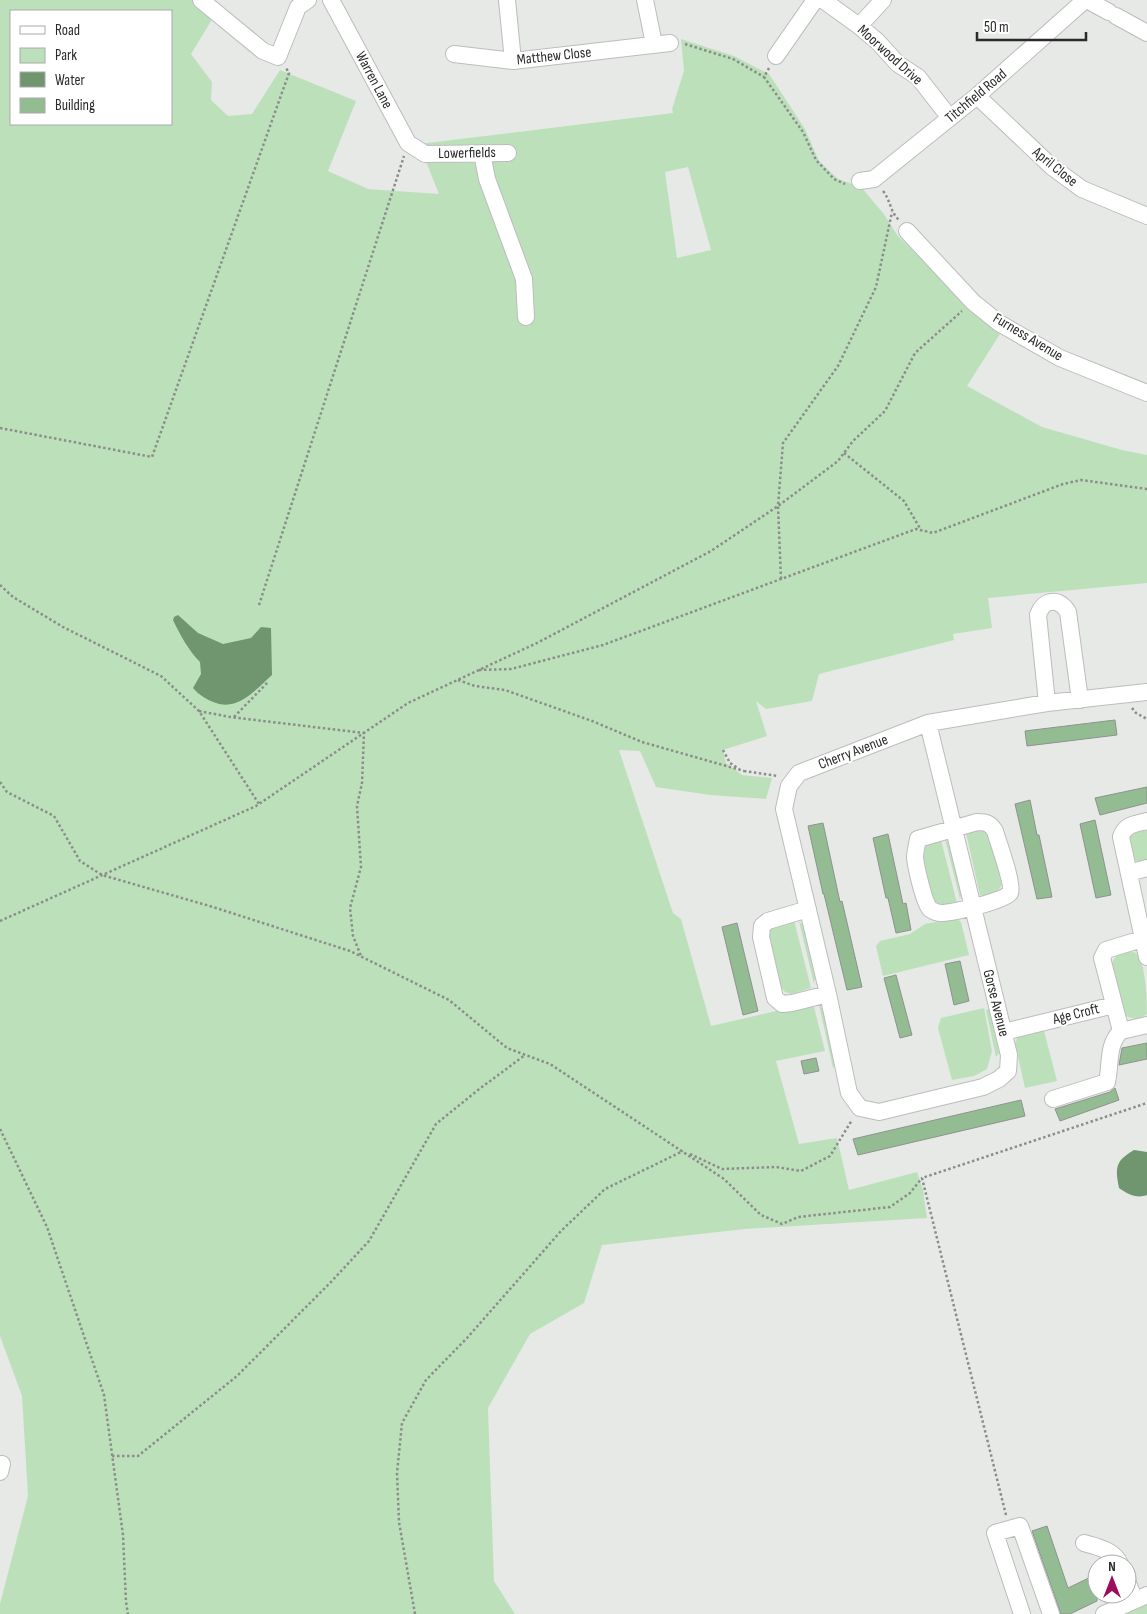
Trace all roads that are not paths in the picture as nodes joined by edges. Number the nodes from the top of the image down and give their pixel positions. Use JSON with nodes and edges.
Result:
{"nodes":[{"id":1,"x":201,"y":0,"type":"edge"},
{"id":2,"x":308,"y":0,"type":"edge"},
{"id":3,"x":331,"y":0,"type":"edge"},
{"id":4,"x":507,"y":0,"type":"edge"},
{"id":5,"x":644,"y":0,"type":"edge"},
{"id":6,"x":815,"y":0,"type":"edge"},
{"id":7,"x":823,"y":0,"type":"edge"},
{"id":8,"x":883,"y":0,"type":"edge"},
{"id":9,"x":1086,"y":0,"type":"edge"},
{"id":10,"x":859,"y":26,"type":"junction"},
{"id":11,"x":1147,"y":33,"type":"edge"},
{"id":12,"x":670,"y":43,"type":"road end"},
{"id":13,"x":654,"y":44,"type":"junction"},
{"id":14,"x":454,"y":54,"type":"dead end"},
{"id":15,"x":776,"y":56,"type":"road end"},
{"id":16,"x":513,"y":61,"type":"junction"},
{"id":17,"x":977,"y":96,"type":"junction"},
{"id":18,"x":950,"y":118,"type":"junction"},
{"id":19,"x":508,"y":152,"type":"dead end"},
{"id":20,"x":482,"y":153,"type":"junction"},
{"id":21,"x":425,"y":154,"type":"joint"},
{"id":22,"x":867,"y":180,"type":"road end"},
{"id":23,"x":1147,"y":216,"type":"edge"},
{"id":24,"x":907,"y":231,"type":"road end"},
{"id":25,"x":526,"y":317,"type":"dead end"},
{"id":26,"x":1147,"y":393,"type":"edge"},
{"id":27,"x":1147,"y":692,"type":"edge"},
{"id":28,"x":1080,"y":700,"type":"junction"},
{"id":29,"x":1047,"y":703,"type":"junction"},
{"id":30,"x":928,"y":723,"type":"junction"},
{"id":31,"x":1147,"y":821,"type":"edge"},
{"id":32,"x":953,"y":829,"type":"junction"},
{"id":33,"x":1147,"y":868,"type":"edge"},
{"id":34,"x":1129,"y":873,"type":"junction"},
{"id":35,"x":972,"y":907,"type":"junction"},
{"id":36,"x":808,"y":909,"type":"junction"},
{"id":37,"x":1142,"y":939,"type":"junction"},
{"id":38,"x":1147,"y":957,"type":"edge"},
{"id":39,"x":828,"y":994,"type":"junction"},
{"id":40,"x":1114,"y":1005,"type":"junction"},
{"id":41,"x":1147,"y":1025,"type":"edge"},
{"id":42,"x":1121,"y":1031,"type":"junction"},
{"id":43,"x":1004,"y":1032,"type":"junction"},
{"id":44,"x":1053,"y":1099,"type":"dead end"},
{"id":45,"x":1084,"y":1543,"type":"dead end"},
{"id":46,"x":1113,"y":1554,"type":"edge"},
{"id":47,"x":1034,"y":1566,"type":"junction"},
{"id":48,"x":1009,"y":1576,"type":"junction"},
{"id":49,"x":1045,"y":1598,"type":"junction"},
{"id":50,"x":1141,"y":1598,"type":"edge"},
{"id":51,"x":1021,"y":1610,"type":"edge"},
{"id":52,"x":1051,"y":1614,"type":"edge"},
{"id":53,"x":1104,"y":1614,"type":"edge"}],
"edges":[{"from":1,"to":2,"type":"street"},
{"from":3,"to":21,"type":"street","name":"Warren Lane"},
{"from":4,"to":16,"type":"street"},
{"from":5,"to":13,"type":"street"},
{"from":6,"to":15,"type":"street"},
{"from":7,"to":10,"type":"street","name":"Moorwood Drive"},
{"from":8,"to":10,"type":"street"},
{"from":9,"to":11,"type":"street"},
{"from":9,"to":17,"type":"street","name":"Titchfield Road"},
{"from":10,"to":18,"type":"street","name":"Moorwood Drive"},
{"from":12,"to":13,"type":"street","name":"Matthew Close"},
{"from":13,"to":16,"type":"street","name":"Matthew Close"},
{"from":14,"to":16,"type":"street","name":"Matthew Close"},
{"from":17,"to":18,"type":"street","name":"Titchfield Road"},
{"from":17,"to":23,"type":"street","name":"April Close"},
{"from":18,"to":22,"type":"street","name":"Titchfield Road"},
{"from":19,"to":20,"type":"street","name":"Lowerfields"},
{"from":20,"to":21,"type":"street","name":"Lowerfields"},
{"from":20,"to":25,"type":"street"},
{"from":24,"to":26,"type":"street","name":"Furness Avenue"},
{"from":27,"to":28,"type":"street","name":"Cherry Avenue"},
{"from":28,"to":29,"type":"street","name":"Cherry Avenue"},
{"from":28,"to":29,"type":"street"},
{"from":29,"to":30,"type":"street","name":"Cherry Avenue"},
{"from":30,"to":32,"type":"street","name":"Gorse Avenue"},
{"from":30,"to":36,"type":"street","name":"Cherry Avenue"},
{"from":31,"to":34,"type":"street"},
{"from":32,"to":35,"type":"street","name":"Gorse Avenue"},
{"from":32,"to":35,"type":"street"},
{"from":32,"to":35,"type":"street"},
{"from":33,"to":34,"type":"street"},
{"from":34,"to":37,"type":"street"},
{"from":35,"to":43,"type":"street","name":"Gorse Avenue"},
{"from":36,"to":39,"type":"street"},
{"from":36,"to":39,"type":"street"},
{"from":37,"to":38,"type":"street"},
{"from":37,"to":40,"type":"street","name":"Age Croft"},
{"from":39,"to":43,"type":"street","name":"Gorse Avenue"},
{"from":40,"to":42,"type":"street"},
{"from":40,"to":43,"type":"street","name":"Age Croft"},
{"from":41,"to":42,"type":"street"},
{"from":42,"to":44,"type":"street"},
{"from":45,"to":46,"type":"street"},
{"from":47,"to":48,"type":"street"},
{"from":47,"to":48,"type":"street"},
{"from":47,"to":49,"type":"street"},
{"from":48,"to":51,"type":"street"},
{"from":49,"to":51,"type":"street"},
{"from":49,"to":52,"type":"street"},
{"from":50,"to":53,"type":"street"}]}
